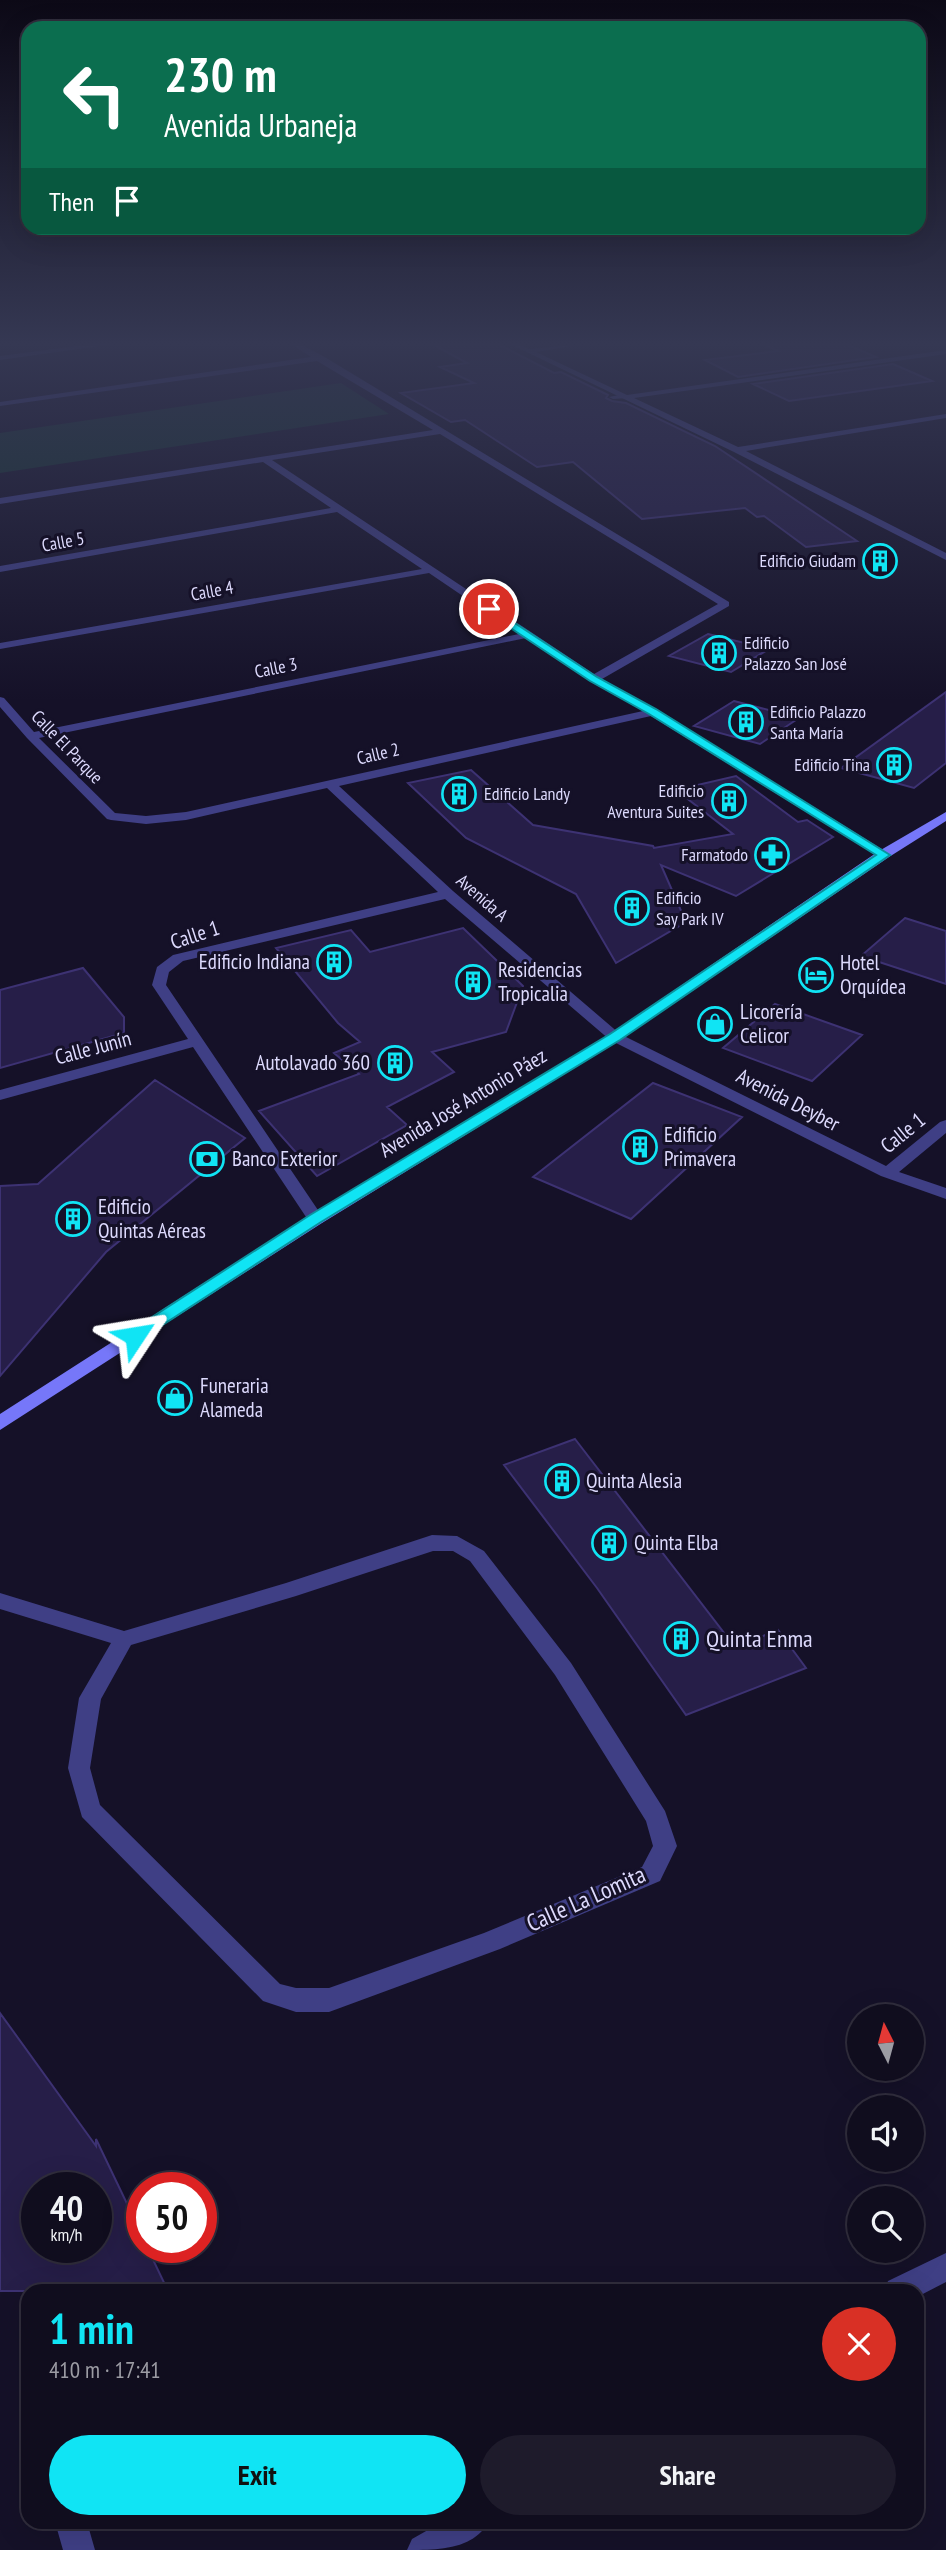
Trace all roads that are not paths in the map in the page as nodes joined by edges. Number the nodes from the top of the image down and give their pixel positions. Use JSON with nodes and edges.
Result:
{"nodes":[{"id":1,"x":239,"y":463,"type":"edge"},
{"id":2,"x":270,"y":463,"type":"edge"},
{"id":3,"x":494,"y":463,"type":"edge"},
{"id":4,"x":762,"y":463,"type":"edge"},
{"id":5,"x":0,"y":501,"type":"edge"},
{"id":6,"x":339,"y":509,"type":"junction"},
{"id":7,"x":946,"y":557,"type":"edge"},
{"id":8,"x":0,"y":569,"type":"edge"},
{"id":9,"x":430,"y":570,"type":"junction"},
{"id":10,"x":528,"y":635,"type":"junction"},
{"id":11,"x":0,"y":646,"type":"edge"},
{"id":12,"x":594,"y":679,"type":"junction"},
{"id":13,"x":0,"y":701,"type":"edge"},
{"id":14,"x":653,"y":712,"type":"junction"},
{"id":15,"x":31,"y":736,"type":"junction"},
{"id":16,"x":329,"y":783,"type":"junction"},
{"id":17,"x":111,"y":816,"type":"joint"},
{"id":18,"x":946,"y":816,"type":"edge"},
{"id":19,"x":884,"y":855,"type":"junction"},
{"id":20,"x":448,"y":894,"type":"junction"},
{"id":21,"x":615,"y":1037,"type":"junction"},
{"id":22,"x":197,"y":1041,"type":"junction"},
{"id":23,"x":0,"y":1095,"type":"edge"},
{"id":24,"x":946,"y":1125,"type":"edge"},
{"id":25,"x":887,"y":1173,"type":"junction"},
{"id":26,"x":946,"y":1194,"type":"edge"},
{"id":27,"x":316,"y":1219,"type":"junction"},
{"id":28,"x":0,"y":1423,"type":"edge"},
{"id":29,"x":0,"y":1601,"type":"edge"},
{"id":30,"x":124,"y":1639,"type":"junction"},
{"id":31,"x":946,"y":2267,"type":"edge"},
{"id":32,"x":912,"y":2284,"type":"edge"},
{"id":33,"x":73,"y":2529,"type":"edge"},
{"id":34,"x":460,"y":2529,"type":"edge"},
{"id":35,"x":79,"y":2550,"type":"edge"},
{"id":36,"x":423,"y":2550,"type":"edge"}],
"edges":[{"from":1,"to":5,"type":"street"},
{"from":2,"to":6,"type":"street"},
{"from":3,"to":12,"type":"street"},
{"from":4,"to":7,"type":"street"},
{"from":6,"to":8,"type":"street","name":"Calle 5"},
{"from":6,"to":9,"type":"street"},
{"from":9,"to":10,"type":"street"},
{"from":9,"to":11,"type":"street","name":"Calle 4"},
{"from":10,"to":12,"type":"street"},
{"from":10,"to":15,"type":"street","name":"Calle 3"},
{"from":12,"to":14,"type":"street"},
{"from":13,"to":15,"type":"street","name":"Calle El Parque"},
{"from":14,"to":16,"type":"street","name":"Calle 2"},
{"from":14,"to":19,"type":"street"},
{"from":15,"to":17,"type":"street","name":"Calle El Parque"},
{"from":16,"to":17,"type":"street","name":"Calle 2"},
{"from":16,"to":20,"type":"street","name":"Avenida A"},
{"from":18,"to":19,"type":"main road","name":"Avenida José Antonio Páez"},
{"from":19,"to":21,"type":"main road","name":"Avenida José Antonio Páez"},
{"from":20,"to":21,"type":"street","name":"Avenida A"},
{"from":20,"to":22,"type":"street","name":"Calle 1"},
{"from":21,"to":25,"type":"street","name":"Avenida Deyber"},
{"from":21,"to":27,"type":"main road","name":"Avenida José Antonio Páez"},
{"from":22,"to":23,"type":"street","name":"Calle Junín"},
{"from":22,"to":27,"type":"street","name":"Calle 1"},
{"from":24,"to":25,"type":"street","name":"Calle 1"},
{"from":25,"to":26,"type":"street","name":"Avenida Deyber"},
{"from":27,"to":28,"type":"main road","name":"Avenida José Antonio Páez"},
{"from":29,"to":30,"type":"street"},
{"from":30,"to":30,"type":"street","name":"Calle La Lomita"},
{"from":31,"to":32,"type":"street"},
{"from":33,"to":35,"type":"street"},
{"from":34,"to":36,"type":"street"}]}
